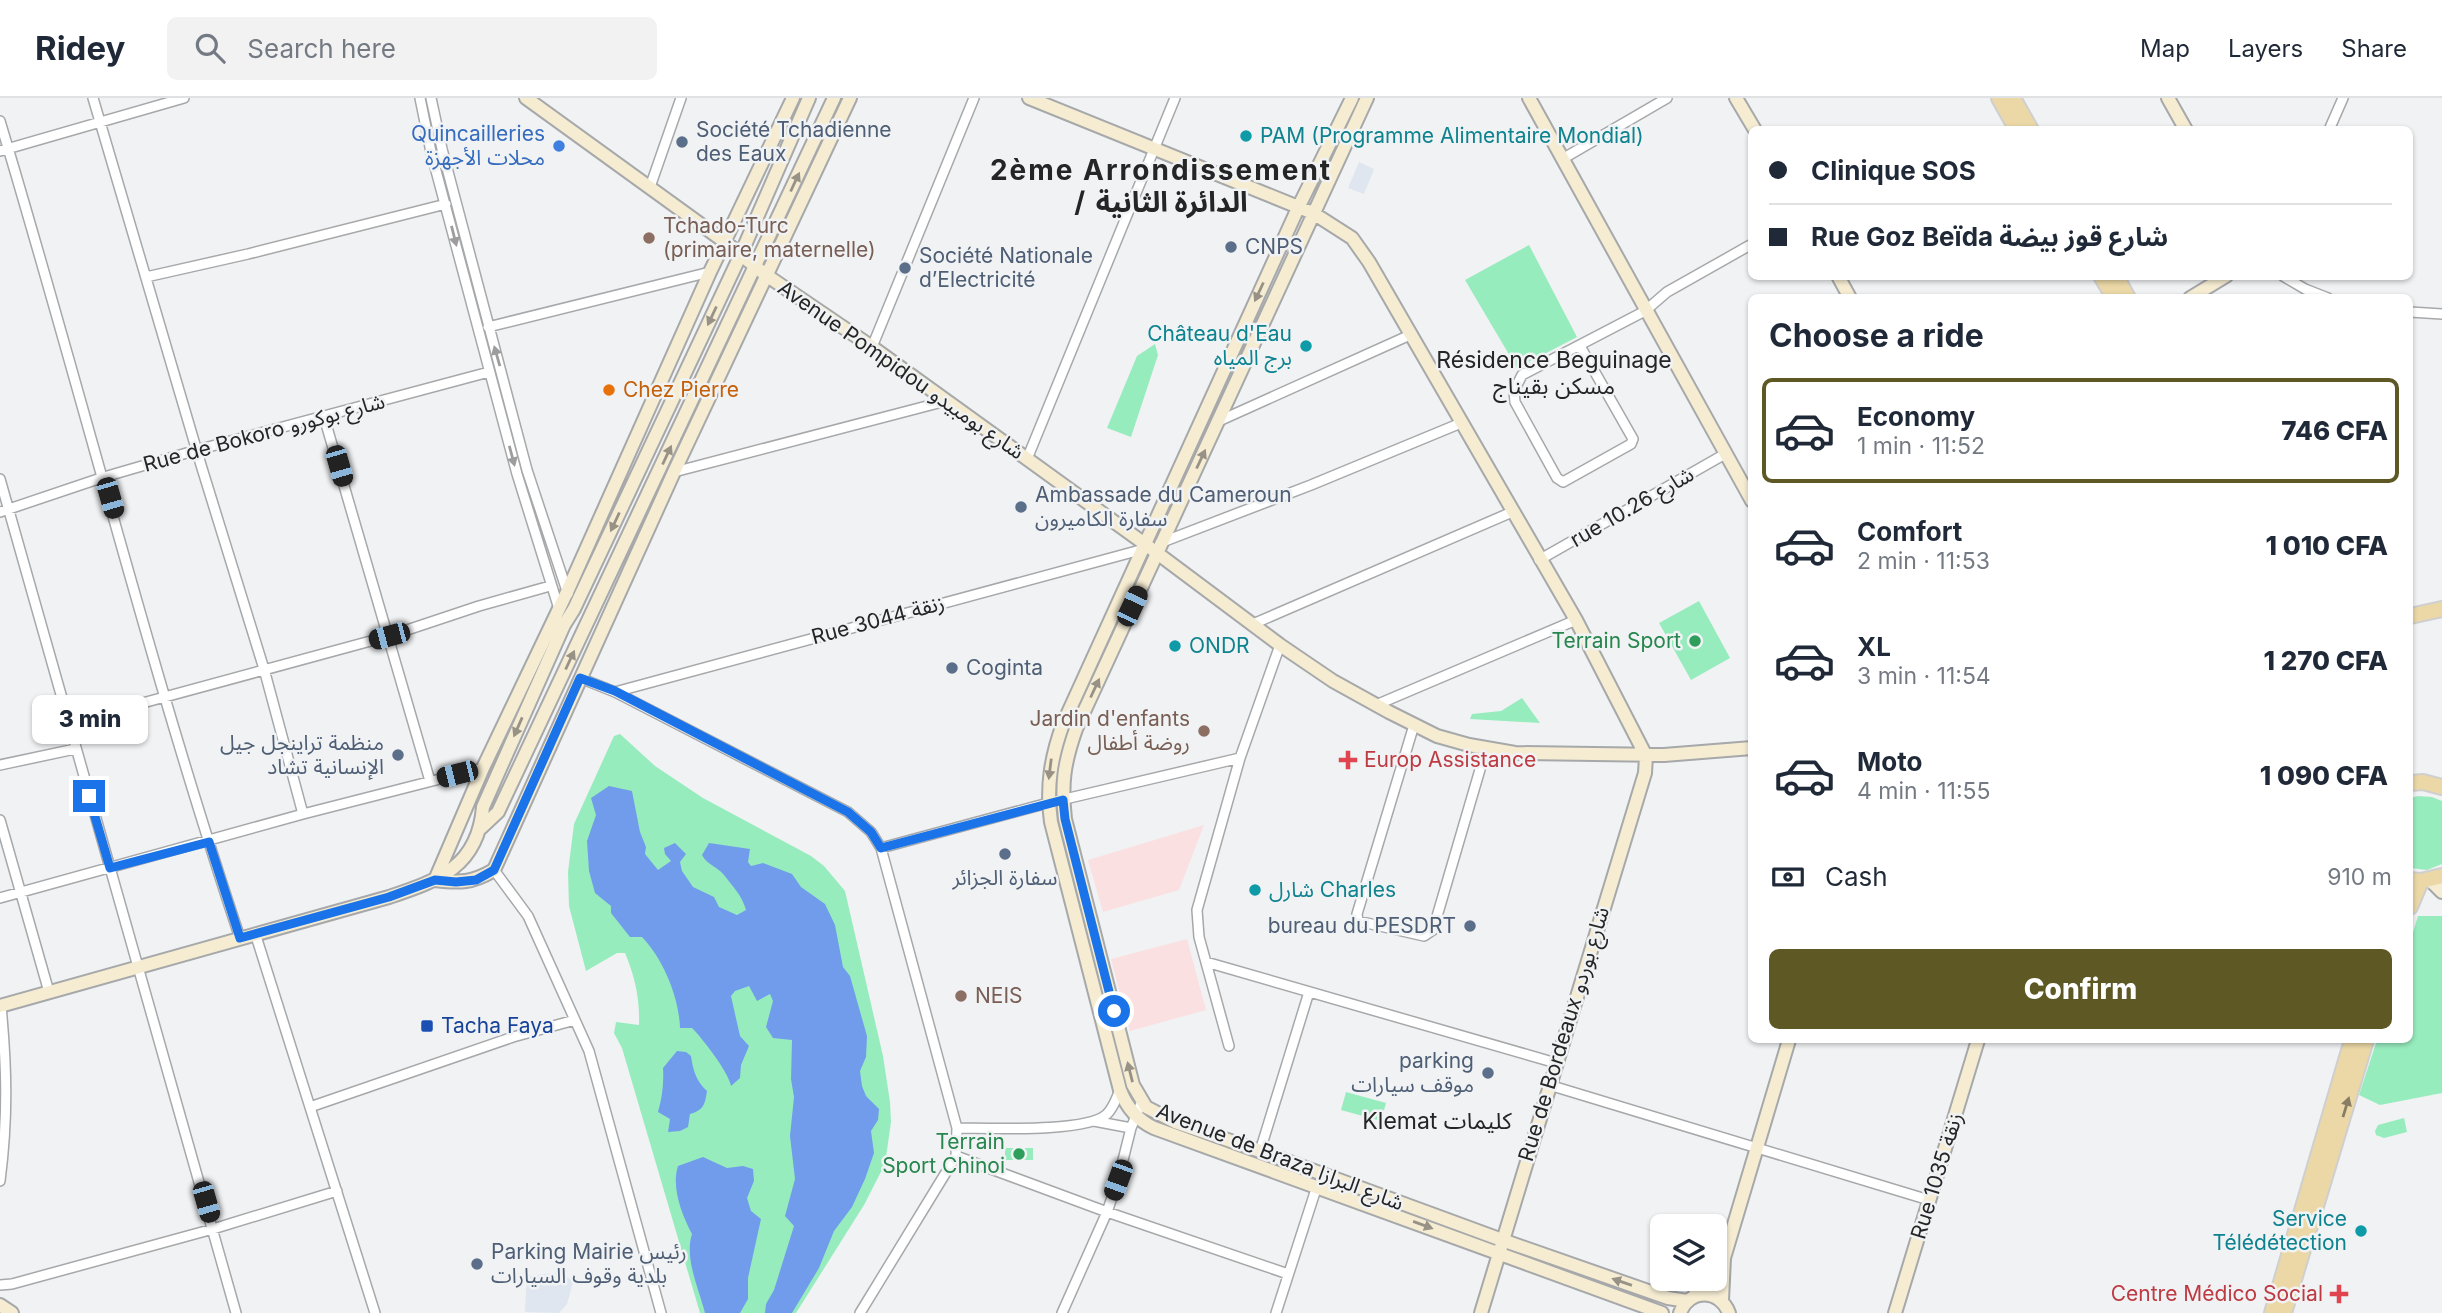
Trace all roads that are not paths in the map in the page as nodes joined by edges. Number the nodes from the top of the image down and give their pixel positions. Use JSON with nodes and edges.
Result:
{"nodes":[{"id":1,"x":93,"y":98,"type":"edge"},
{"id":2,"x":184,"y":98,"type":"edge"},
{"id":3,"x":420,"y":98,"type":"edge"},
{"id":4,"x":431,"y":98,"type":"edge"},
{"id":5,"x":526,"y":98,"type":"edge"},
{"id":6,"x":681,"y":98,"type":"edge"},
{"id":7,"x":793,"y":98,"type":"edge"},
{"id":8,"x":809,"y":98,"type":"edge"},
{"id":9,"x":834,"y":98,"type":"edge"},
{"id":10,"x":850,"y":98,"type":"edge"},
{"id":11,"x":974,"y":98,"type":"edge"},
{"id":12,"x":1029,"y":98,"type":"edge"},
{"id":13,"x":1175,"y":98,"type":"edge"},
{"id":14,"x":1352,"y":98,"type":"edge"},
{"id":15,"x":1367,"y":98,"type":"edge"},
{"id":16,"x":1529,"y":98,"type":"edge"},
{"id":17,"x":1667,"y":98,"type":"edge"},
{"id":18,"x":1736,"y":98,"type":"edge"},
{"id":19,"x":1999,"y":98,"type":"edge"},
{"id":20,"x":2013,"y":98,"type":"edge"},
{"id":21,"x":2168,"y":98,"type":"edge"},
{"id":22,"x":2343,"y":98,"type":"edge"},
{"id":23,"x":0,"y":121,"type":"edge"},
{"id":24,"x":100,"y":122,"type":"junction"},
{"id":25,"x":1753,"y":126,"type":"edge"},
{"id":26,"x":2015,"y":126,"type":"edge"},
{"id":27,"x":2029,"y":126,"type":"edge"},
{"id":28,"x":2184,"y":126,"type":"edge"},
{"id":29,"x":2331,"y":126,"type":"edge"},
{"id":30,"x":1156,"y":148,"type":"junction"},
{"id":31,"x":4,"y":150,"type":"edge"},
{"id":32,"x":1564,"y":158,"type":"junction"},
{"id":33,"x":650,"y":187,"type":"junction"},
{"id":34,"x":446,"y":204,"type":"junction"},
{"id":35,"x":1298,"y":208,"type":"junction"},
{"id":36,"x":1313,"y":213,"type":"junction"},
{"id":37,"x":725,"y":242,"type":"junction"},
{"id":38,"x":1748,"y":246,"type":"edge"},
{"id":39,"x":741,"y":254,"type":"junction"},
{"id":40,"x":761,"y":271,"type":"junction"},
{"id":41,"x":710,"y":272,"type":"junction"},
{"id":42,"x":146,"y":277,"type":"junction"},
{"id":43,"x":2219,"y":280,"type":"edge"},
{"id":44,"x":2290,"y":280,"type":"edge"},
{"id":45,"x":2197,"y":294,"type":"edge"},
{"id":46,"x":2318,"y":294,"type":"edge"},
{"id":47,"x":1645,"y":311,"type":"junction"},
{"id":48,"x":2413,"y":312,"type":"edge"},
{"id":49,"x":2442,"y":314,"type":"edge"},
{"id":50,"x":488,"y":327,"type":"junction"},
{"id":51,"x":1410,"y":335,"type":"junction"},
{"id":52,"x":1580,"y":346,"type":"junction"},
{"id":53,"x":873,"y":347,"type":"junction"},
{"id":54,"x":489,"y":372,"type":"junction"},
{"id":55,"x":946,"y":401,"type":"junction"},
{"id":56,"x":324,"y":417,"type":"junction"},
{"id":57,"x":1219,"y":421,"type":"junction"},
{"id":58,"x":1461,"y":423,"type":"junction"},
{"id":59,"x":197,"y":450,"type":"junction"},
{"id":60,"x":1724,"y":454,"type":"junction"},
{"id":61,"x":1027,"y":459,"type":"junction"},
{"id":62,"x":674,"y":472,"type":"junction"},
{"id":63,"x":104,"y":477,"type":"junction"},
{"id":64,"x":0,"y":479,"type":"edge"},
{"id":65,"x":1748,"y":494,"type":"edge"},
{"id":66,"x":4,"y":510,"type":"edge"},
{"id":67,"x":1512,"y":512,"type":"junction"},
{"id":68,"x":1151,"y":547,"type":"junction"},
{"id":69,"x":1539,"y":560,"type":"junction"},
{"id":70,"x":550,"y":586,"type":"junction"},
{"id":71,"x":567,"y":592,"type":"junction"},
{"id":72,"x":559,"y":608,"type":"junction"},
{"id":73,"x":574,"y":609,"type":"junction"},
{"id":74,"x":2442,"y":609,"type":"edge"},
{"id":75,"x":2413,"y":615,"type":"edge"},
{"id":76,"x":1576,"y":620,"type":"junction"},
{"id":77,"x":1254,"y":624,"type":"junction"},
{"id":78,"x":564,"y":625,"type":"junction"},
{"id":79,"x":389,"y":636,"type":"junction"},
{"id":80,"x":1280,"y":645,"type":"junction"},
{"id":81,"x":264,"y":670,"type":"junction"},
{"id":82,"x":580,"y":678,"type":"junction"},
{"id":83,"x":615,"y":691,"type":"junction"},
{"id":84,"x":165,"y":696,"type":"junction"},
{"id":85,"x":1376,"y":705,"type":"junction"},
{"id":86,"x":69,"y":723,"type":"junction"},
{"id":87,"x":1414,"y":725,"type":"junction"},
{"id":88,"x":75,"y":748,"type":"junction"},
{"id":89,"x":1748,"y":748,"type":"edge"},
{"id":90,"x":1486,"y":749,"type":"junction"},
{"id":91,"x":1646,"y":756,"type":"junction"},
{"id":92,"x":1240,"y":758,"type":"junction"},
{"id":93,"x":0,"y":765,"type":"edge"},
{"id":94,"x":483,"y":768,"type":"junction"},
{"id":95,"x":430,"y":781,"type":"junction"},
{"id":96,"x":2413,"y":783,"type":"edge"},
{"id":97,"x":2442,"y":787,"type":"edge"},
{"id":98,"x":1063,"y":800,"type":"junction"},
{"id":99,"x":1048,"y":803,"type":"junction"},
{"id":100,"x":303,"y":814,"type":"junction"},
{"id":101,"x":0,"y":820,"type":"edge"},
{"id":102,"x":481,"y":828,"type":"junction"},
{"id":103,"x":209,"y":842,"type":"junction"},
{"id":104,"x":881,"y":848,"type":"junction"},
{"id":105,"x":110,"y":868,"type":"junction"},
{"id":106,"x":494,"y":870,"type":"junction"},
{"id":107,"x":2426,"y":879,"type":"edge"},
{"id":108,"x":435,"y":880,"type":"junction"},
{"id":109,"x":20,"y":892,"type":"junction"},
{"id":110,"x":2442,"y":892,"type":"edge"},
{"id":111,"x":0,"y":898,"type":"edge"},
{"id":112,"x":2413,"y":902,"type":"edge"},
{"id":113,"x":255,"y":933,"type":"junction"},
{"id":114,"x":240,"y":938,"type":"junction"},
{"id":115,"x":1206,"y":962,"type":"junction"},
{"id":116,"x":139,"y":966,"type":"junction"},
{"id":117,"x":49,"y":992,"type":"junction"},
{"id":118,"x":1309,"y":992,"type":"junction"},
{"id":119,"x":1,"y":1006,"type":"edge"},
{"id":120,"x":575,"y":1020,"type":"junction"},
{"id":121,"x":1788,"y":1043,"type":"edge"},
{"id":122,"x":1977,"y":1043,"type":"edge"},
{"id":123,"x":2351,"y":1043,"type":"edge"},
{"id":124,"x":2365,"y":1043,"type":"edge"},
{"id":125,"x":1229,"y":1046,"type":"dead end"},
{"id":126,"x":1556,"y":1063,"type":"junction"},
{"id":127,"x":1549,"y":1085,"type":"junction"},
{"id":128,"x":1120,"y":1090,"type":"junction"},
{"id":129,"x":1142,"y":1101,"type":"junction"},
{"id":130,"x":310,"y":1107,"type":"junction"},
{"id":131,"x":1094,"y":1121,"type":"junction"},
{"id":132,"x":1133,"y":1122,"type":"junction"},
{"id":133,"x":957,"y":1128,"type":"junction"},
{"id":134,"x":1755,"y":1148,"type":"junction"},
{"id":135,"x":1260,"y":1150,"type":"junction"},
{"id":136,"x":956,"y":1156,"type":"junction"},
{"id":137,"x":0,"y":1181,"type":"edge"},
{"id":138,"x":1317,"y":1186,"type":"junction"},
{"id":139,"x":337,"y":1191,"type":"junction"},
{"id":140,"x":1929,"y":1200,"type":"junction"},
{"id":141,"x":1107,"y":1212,"type":"junction"},
{"id":142,"x":213,"y":1229,"type":"junction"},
{"id":143,"x":1502,"y":1240,"type":"junction"},
{"id":144,"x":1727,"y":1247,"type":"edge"},
{"id":145,"x":1498,"y":1255,"type":"junction"},
{"id":146,"x":1288,"y":1274,"type":"junction"},
{"id":147,"x":0,"y":1285,"type":"edge"},
{"id":148,"x":1696,"y":1291,"type":"edge"},
{"id":149,"x":1722,"y":1291,"type":"edge"},
{"id":150,"x":1690,"y":1298,"type":"junction"},
{"id":151,"x":1722,"y":1300,"type":"junction"},
{"id":152,"x":0,"y":1306,"type":"edge"},
{"id":153,"x":864,"y":1312,"type":"edge"},
{"id":154,"x":12,"y":1313,"type":"edge"},
{"id":155,"x":236,"y":1313,"type":"edge"},
{"id":156,"x":375,"y":1313,"type":"edge"},
{"id":157,"x":661,"y":1313,"type":"edge"},
{"id":158,"x":1062,"y":1313,"type":"edge"},
{"id":159,"x":1276,"y":1313,"type":"edge"},
{"id":160,"x":1481,"y":1313,"type":"edge"},
{"id":161,"x":1662,"y":1313,"type":"edge"},
{"id":162,"x":1680,"y":1313,"type":"edge"},
{"id":163,"x":1729,"y":1313,"type":"edge"},
{"id":164,"x":1895,"y":1313,"type":"edge"},
{"id":165,"x":2272,"y":1313,"type":"edge"},
{"id":166,"x":2284,"y":1313,"type":"edge"}],
"edges":[{"from":1,"to":24,"type":"street"},
{"from":2,"to":24,"type":"street"},
{"from":3,"to":34,"type":"street"},
{"from":4,"to":50,"type":"street"},
{"from":5,"to":33,"type":"main road","name":"Avenue Pompidou شارع بومبيدو"},
{"from":6,"to":33,"type":"street"},
{"from":7,"to":37,"type":"main road"},
{"from":8,"to":39,"type":"main road"},
{"from":40,"to":9,"type":"main road","one_way":true},
{"from":10,"to":40,"type":"main road"},
{"from":11,"to":53,"type":"street"},
{"from":12,"to":30,"type":"main road"},
{"from":13,"to":30,"type":"street"},
{"from":14,"to":35,"type":"main road","name":"Avenue de Braza شارع البرازا"},
{"from":15,"to":36,"type":"main road","name":"Avenue de Braza شارع البرازا"},
{"from":16,"to":32,"type":"main road"},
{"from":17,"to":32,"type":"street"},
{"from":18,"to":25,"type":"main road"},
{"from":19,"to":26,"type":"main road"},
{"from":20,"to":27,"type":"main road"},
{"from":21,"to":28,"type":"main road"},
{"from":22,"to":29,"type":"street"},
{"from":23,"to":31,"type":"street"},
{"from":24,"to":31,"type":"street"},
{"from":24,"to":42,"type":"street"},
{"from":30,"to":35,"type":"main road"},
{"from":30,"to":61,"type":"street"},
{"from":31,"to":63,"type":"street"},
{"from":32,"to":47,"type":"main road"},
{"from":33,"to":37,"type":"main road","name":"Avenue Pompidou شارع بومبيدو"},
{"from":34,"to":42,"type":"street"},
{"from":34,"to":54,"type":"street","one_way":true},
{"from":35,"to":36,"type":"main road"},
{"from":35,"to":68,"type":"main road","name":"Avenue de Braza شارع البرازا","one_way":true},
{"from":36,"to":51,"type":"main road"},
{"from":36,"to":57,"type":"main road","name":"Avenue de Braza شارع البرازا"},
{"from":37,"to":39,"type":"main road","name":"Avenue Pompidou شارع بومبيدو"},
{"from":37,"to":41,"type":"main road"},
{"from":38,"to":47,"type":"street"},
{"from":39,"to":40,"type":"main road","name":"Avenue Pompidou شارع بومبيدو"},
{"from":39,"to":73,"type":"main road","one_way":true},
{"from":40,"to":53,"type":"main road","name":"Avenue Pompidou شارع بومبيدو"},
{"from":40,"to":62,"type":"main road"},
{"from":102,"to":40,"type":"main road","one_way":true},
{"from":41,"to":50,"type":"street"},
{"from":41,"to":71,"type":"main road"},
{"from":42,"to":59,"type":"street"},
{"from":43,"to":45,"type":"main road"},
{"from":44,"to":46,"type":"street"},
{"from":47,"to":52,"type":"street"},
{"from":47,"to":60,"type":"main road"},
{"from":48,"to":49,"type":"street"},
{"from":71,"to":50,"type":"street","one_way":true},
{"from":51,"to":57,"type":"street"},
{"from":51,"to":58,"type":"main road"},
{"from":52,"to":52,"type":"street"},
{"from":53,"to":55,"type":"main road","name":"Avenue Pompidou شارع بومبيدو"},
{"from":54,"to":56,"type":"street","name":"Rue de Bokoro شارع بوكورو"},
{"from":54,"to":70,"type":"street","one_way":true},
{"from":55,"to":61,"type":"main road","name":"Avenue Pompidou شارع بومبيدو"},
{"from":55,"to":62,"type":"street"},
{"from":56,"to":59,"type":"street","name":"Rue de Bokoro شارع بوكورو"},
{"from":56,"to":79,"type":"street"},
{"from":68,"to":57,"type":"main road","name":"Avenue de Braza شارع البرازا","one_way":true},
{"from":58,"to":67,"type":"main road"},
{"from":58,"to":68,"type":"street","name":"Rue 3044 زنقة"},
{"from":59,"to":63,"type":"street","name":"Rue de Bokoro شارع بوكورو"},
{"from":59,"to":81,"type":"street"},
{"from":60,"to":65,"type":"main road"},
{"from":60,"to":69,"type":"street","name":"rue 10.26 شارع"},
{"from":61,"to":68,"type":"main road","name":"Avenue Pompidou شارع بومبيدو"},
{"from":62,"to":82,"type":"main road"},
{"from":63,"to":66,"type":"street","name":"Rue de Bokoro شارع بوكورو"},
{"from":63,"to":84,"type":"street"},
{"from":64,"to":66,"type":"street"},
{"from":66,"to":86,"type":"street"},
{"from":67,"to":69,"type":"main road"},
{"from":67,"to":77,"type":"street"},
{"from":68,"to":77,"type":"main road","name":"Avenue Pompidou شارع بومبيدو"},
{"from":68,"to":83,"type":"street","name":"Rue 3044 زنقة"},
{"from":98,"to":68,"type":"main road","name":"Avenue de Braza شارع البرازا","one_way":true},
{"from":68,"to":99,"type":"main road","name":"Avenue de Braza شارع البرازا","one_way":true},
{"from":69,"to":76,"type":"main road"},
{"from":70,"to":72,"type":"street"},
{"from":70,"to":79,"type":"street"},
{"from":71,"to":72,"type":"main road"},
{"from":71,"to":73,"type":"street"},
{"from":72,"to":78,"type":"street"},
{"from":72,"to":94,"type":"main road"},
{"from":73,"to":78,"type":"main road"},
{"from":74,"to":75,"type":"main road"},
{"from":76,"to":85,"type":"street"},
{"from":76,"to":91,"type":"main road"},
{"from":77,"to":80,"type":"main road","name":"Avenue Pompidou شارع بومبيدو"},
{"from":78,"to":102,"type":"main road","one_way":true},
{"from":79,"to":81,"type":"street"},
{"from":79,"to":95,"type":"street"},
{"from":80,"to":85,"type":"main road","name":"Avenue Pompidou شارع بومبيدو"},
{"from":80,"to":92,"type":"street"},
{"from":81,"to":84,"type":"street"},
{"from":81,"to":100,"type":"street"},
{"from":82,"to":83,"type":"street"},
{"from":82,"to":106,"type":"main road"},
{"from":83,"to":104,"type":"street"},
{"from":84,"to":86,"type":"street"},
{"from":84,"to":103,"type":"street"},
{"from":85,"to":87,"type":"main road","name":"Avenue Pompidou شارع بومبيدو"},
{"from":86,"to":88,"type":"street"},
{"from":87,"to":90,"type":"main road","name":"Avenue Pompidou شارع بومبيدو"},
{"from":87,"to":90,"type":"street"},
{"from":88,"to":93,"type":"street"},
{"from":88,"to":105,"type":"street"},
{"from":89,"to":91,"type":"main road","name":"Avenue Pompidou شارع بومبيدو"},
{"from":90,"to":91,"type":"main road","name":"Avenue Pompidou شارع بومبيدو"},
{"from":91,"to":126,"type":"main road","name":"Rue de Bordeaux شارع بوردو"},
{"from":92,"to":98,"type":"street"},
{"from":92,"to":115,"type":"street"},
{"from":94,"to":95,"type":"street"},
{"from":94,"to":108,"type":"main road"},
{"from":95,"to":100,"type":"street"},
{"from":96,"to":97,"type":"main road"},
{"from":98,"to":99,"type":"street"},
{"from":129,"to":98,"type":"main road","name":"Avenue de Braza شارع البرازا","one_way":true},
{"from":99,"to":104,"type":"street"},
{"from":99,"to":128,"type":"main road","name":"Avenue de Braza شارع البرازا"},
{"from":100,"to":103,"type":"street"},
{"from":101,"to":109,"type":"street"},
{"from":102,"to":108,"type":"main road"},
{"from":103,"to":105,"type":"street"},
{"from":103,"to":114,"type":"street"},
{"from":104,"to":133,"type":"street"},
{"from":105,"to":109,"type":"street"},
{"from":105,"to":116,"type":"street"},
{"from":106,"to":108,"type":"main road"},
{"from":106,"to":120,"type":"street"},
{"from":107,"to":110,"type":"main road"},
{"from":107,"to":112,"type":"main road"},
{"from":108,"to":113,"type":"main road"},
{"from":109,"to":111,"type":"street"},
{"from":109,"to":117,"type":"street"},
{"from":113,"to":114,"type":"main road"},
{"from":113,"to":130,"type":"street"},
{"from":114,"to":116,"type":"main road"},
{"from":115,"to":118,"type":"street"},
{"from":115,"to":125,"type":"street"},
{"from":116,"to":117,"type":"main road"},
{"from":116,"to":142,"type":"street"},
{"from":117,"to":119,"type":"main road"},
{"from":118,"to":126,"type":"street"},
{"from":118,"to":135,"type":"street"},
{"from":119,"to":137,"type":"street"},
{"from":120,"to":130,"type":"street"},
{"from":120,"to":157,"type":"street"},
{"from":121,"to":134,"type":"main road"},
{"from":122,"to":140,"type":"main road","name":"Rue 1035 زنقة"},
{"from":123,"to":165,"type":"main road"},
{"from":166,"to":124,"type":"main road","one_way":true},
{"from":126,"to":127,"type":"main road","name":"Rue de Bordeaux شارع بوردو"},
{"from":127,"to":134,"type":"street"},
{"from":127,"to":143,"type":"main road","name":"Rue de Bordeaux شارع بوردو"},
{"from":128,"to":131,"type":"street"},
{"from":128,"to":132,"type":"main road","name":"Avenue de Braza شارع البرازا"},
{"from":129,"to":132,"type":"street"},
{"from":129,"to":135,"type":"main road","name":"Avenue de Braza شارع البرازا"},
{"from":130,"to":139,"type":"street"},
{"from":131,"to":132,"type":"street"},
{"from":131,"to":133,"type":"street"},
{"from":132,"to":138,"type":"main road","name":"Avenue de Braza شارع البرازا"},
{"from":132,"to":141,"type":"street"},
{"from":133,"to":136,"type":"street"},
{"from":134,"to":140,"type":"street"},
{"from":134,"to":144,"type":"main road"},
{"from":135,"to":143,"type":"main road","name":"Avenue de Braza شارع البرازا"},
{"from":136,"to":141,"type":"street"},
{"from":136,"to":153,"type":"street"},
{"from":138,"to":145,"type":"main road","name":"Avenue de Braza شارع البرازا","one_way":true},
{"from":138,"to":146,"type":"street"},
{"from":139,"to":142,"type":"street"},
{"from":139,"to":156,"type":"street"},
{"from":140,"to":164,"type":"main road","name":"Rue 1035 زنقة"},
{"from":141,"to":146,"type":"street"},
{"from":141,"to":158,"type":"street"},
{"from":142,"to":147,"type":"street"},
{"from":142,"to":155,"type":"street"},
{"from":143,"to":145,"type":"main road","name":"Rue de Bordeaux شارع بوردو"},
{"from":150,"to":143,"type":"main road","name":"Avenue de Braza شارع البرازا","one_way":true},
{"from":145,"to":160,"type":"main road","name":"Rue de Bordeaux شارع بوردو"},
{"from":145,"to":161,"type":"main road","name":"Avenue de Braza شارع البرازا"},
{"from":146,"to":159,"type":"street"},
{"from":148,"to":150,"type":"main road"},
{"from":149,"to":151,"type":"main road"},
{"from":150,"to":151,"type":"main road","name":"Avenue de Braza شارع البرازا"},
{"from":150,"to":162,"type":"main road"},
{"from":151,"to":163,"type":"main road"},
{"from":152,"to":154,"type":"main road"}]}
